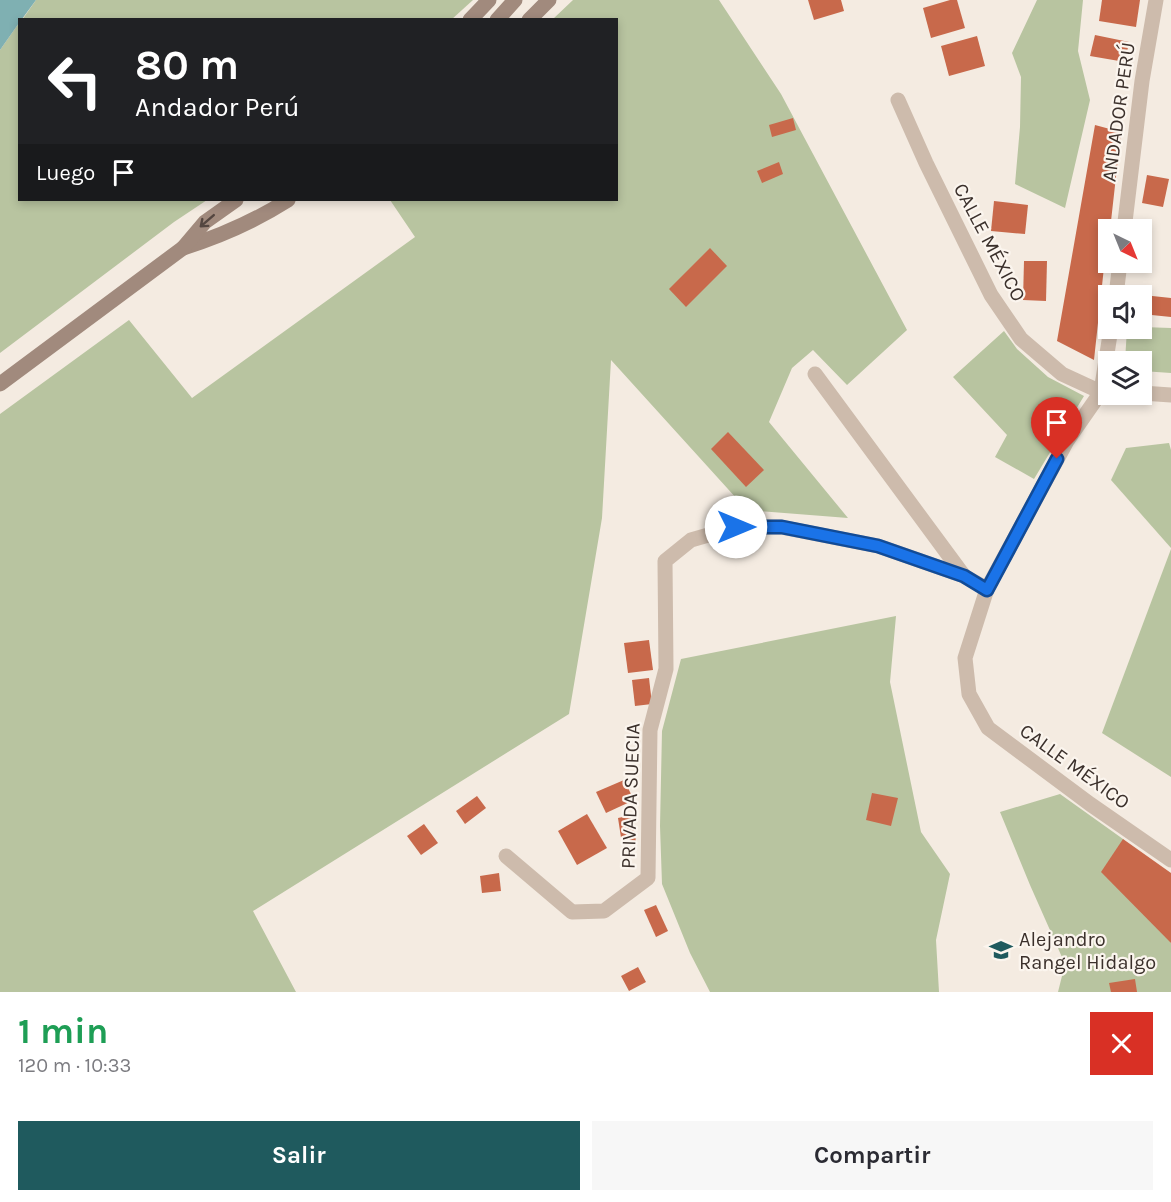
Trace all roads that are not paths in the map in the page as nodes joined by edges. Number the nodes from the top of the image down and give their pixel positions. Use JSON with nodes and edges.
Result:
{"nodes":[{"id":1,"x":489,"y":0,"type":"edge"},
{"id":2,"x":515,"y":0,"type":"edge"},
{"id":3,"x":549,"y":0,"type":"edge"},
{"id":4,"x":1156,"y":0,"type":"edge"},
{"id":5,"x":472,"y":18,"type":"edge"},
{"id":6,"x":499,"y":18,"type":"edge"},
{"id":7,"x":531,"y":18,"type":"edge"},
{"id":8,"x":898,"y":100,"type":"dead end"},
{"id":9,"x":235,"y":201,"type":"edge"},
{"id":10,"x":277,"y":201,"type":"edge"},
{"id":11,"x":286,"y":201,"type":"edge"},
{"id":12,"x":1125,"y":219,"type":"edge"},
{"id":13,"x":251,"y":221,"type":"junction"},
{"id":14,"x":183,"y":248,"type":"junction"},
{"id":15,"x":815,"y":374,"type":"dead end"},
{"id":16,"x":0,"y":384,"type":"edge"},
{"id":17,"x":1098,"y":389,"type":"edge"},
{"id":18,"x":1152,"y":394,"type":"edge"},
{"id":19,"x":1171,"y":395,"type":"edge"},
{"id":20,"x":1098,"y":401,"type":"edge"},
{"id":21,"x":964,"y":576,"type":"junction"},
{"id":22,"x":987,"y":590,"type":"junction"},
{"id":23,"x":506,"y":856,"type":"dead end"},
{"id":24,"x":1171,"y":860,"type":"edge"}],
"edges":[{"from":1,"to":5,"type":"main road"},
{"from":2,"to":6,"type":"main road"},
{"from":3,"to":7,"type":"main road"},
{"from":4,"to":12,"type":"street","name":"ANDADOR PERÚ"},
{"from":8,"to":17,"type":"street","name":"CALLE MÉXICO"},
{"from":9,"to":14,"type":"main road","one_way":true},
{"from":10,"to":13,"type":"main road"},
{"from":11,"to":13,"type":"main road"},
{"from":13,"to":14,"type":"main road"},
{"from":14,"to":16,"type":"main road"},
{"from":15,"to":21,"type":"street"},
{"from":18,"to":19,"type":"street"},
{"from":20,"to":22,"type":"street"},
{"from":21,"to":22,"type":"street","name":"PRIVADA SUECIA"},
{"from":21,"to":23,"type":"street","name":"PRIVADA SUECIA"},
{"from":22,"to":24,"type":"street","name":"CALLE MÉXICO"}]}
